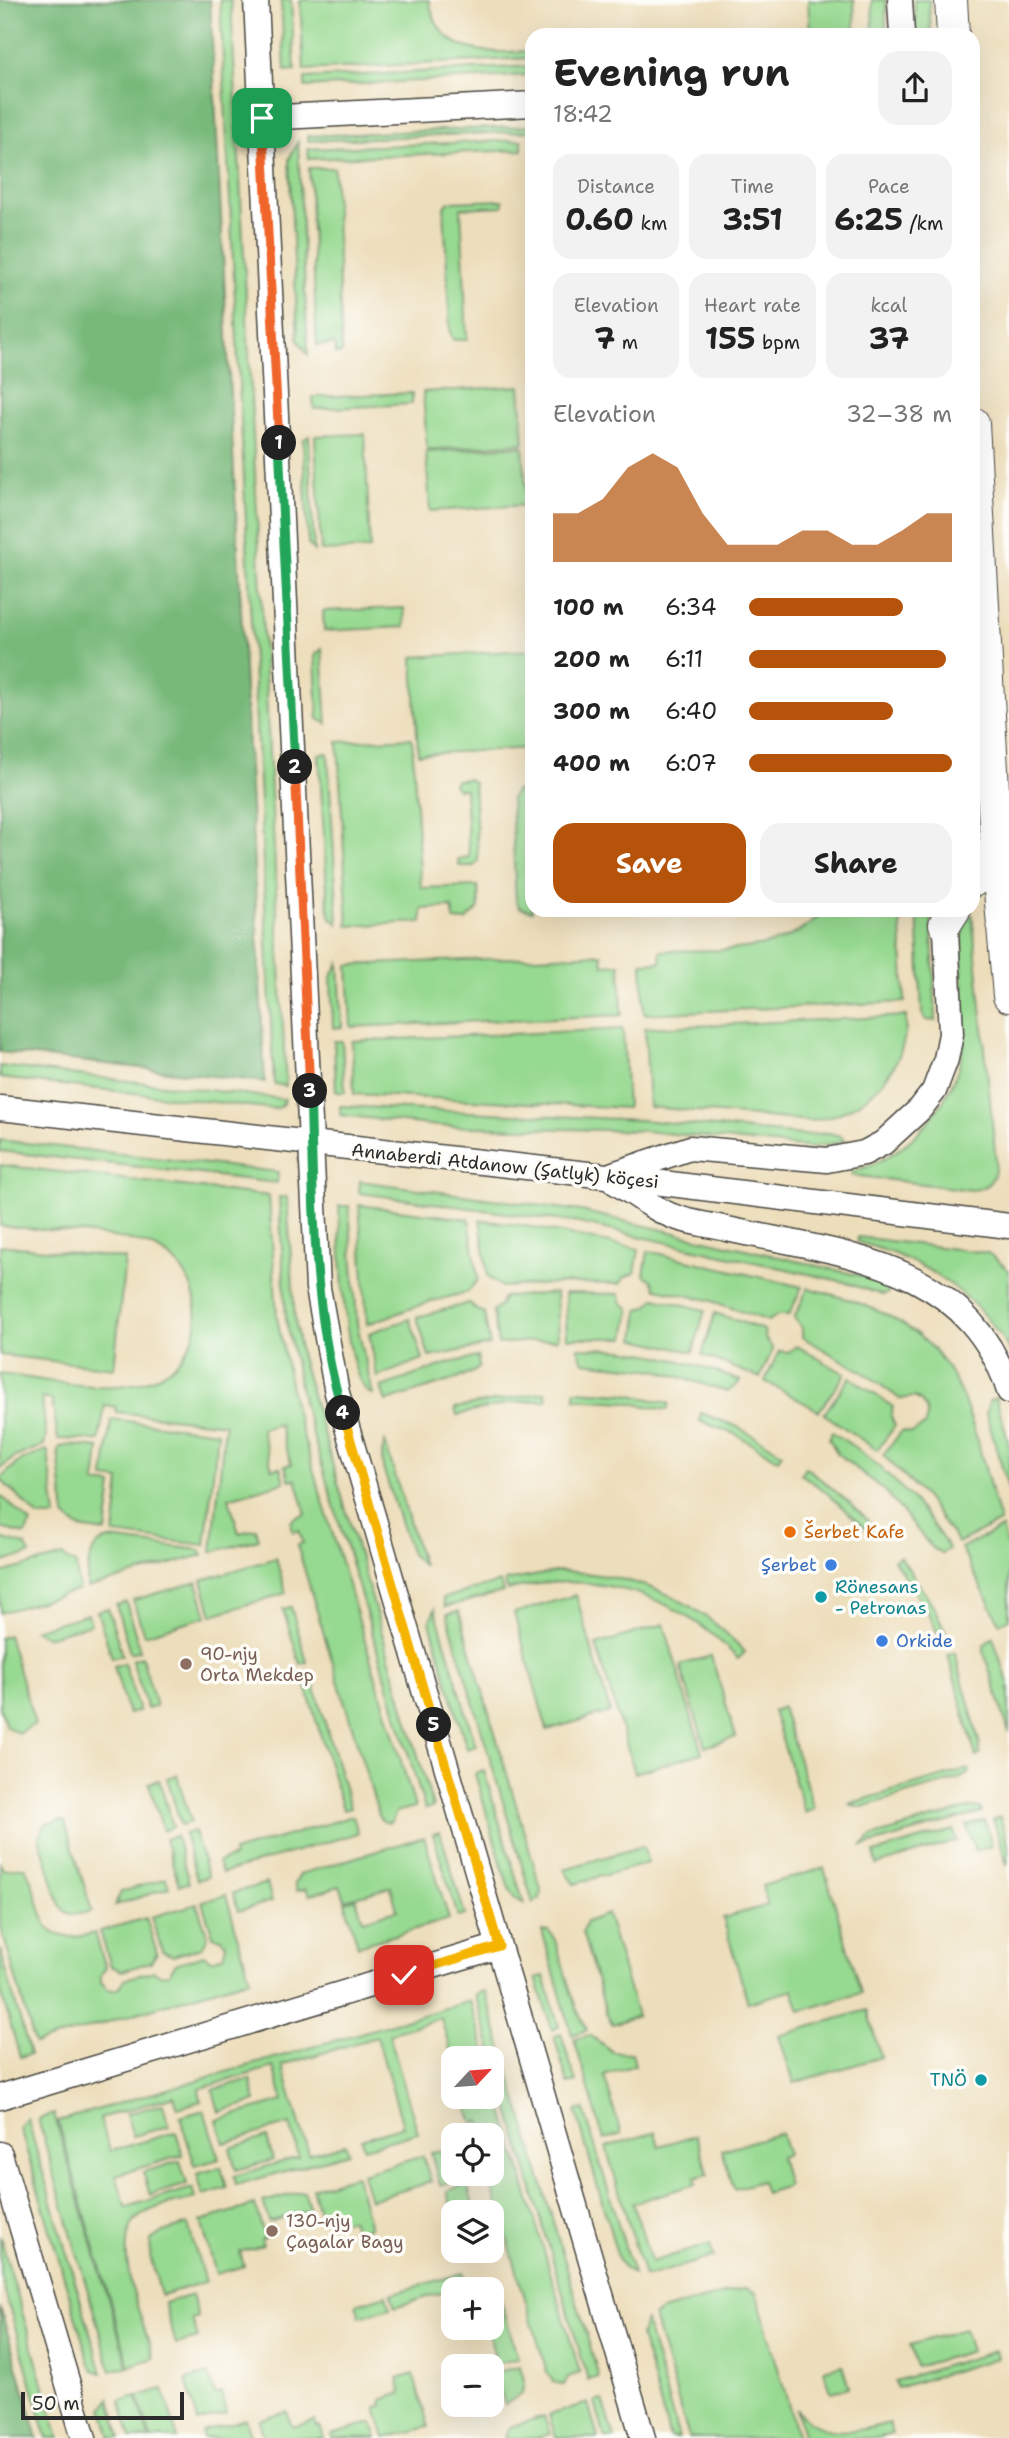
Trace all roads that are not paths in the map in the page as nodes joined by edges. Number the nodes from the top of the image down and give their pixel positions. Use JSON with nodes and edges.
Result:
{"nodes":[{"id":1,"x":256,"y":0,"type":"edge"},
{"id":2,"x":900,"y":0,"type":"edge"},
{"id":3,"x":951,"y":0,"type":"edge"},
{"id":4,"x":902,"y":28,"type":"edge"},
{"id":5,"x":953,"y":28,"type":"edge"},
{"id":6,"x":525,"y":104,"type":"edge"},
{"id":7,"x":262,"y":118,"type":"junction"},
{"id":8,"x":980,"y":653,"type":"edge"},
{"id":9,"x":996,"y":844,"type":"junction"},
{"id":10,"x":980,"y":870,"type":"edge"},
{"id":11,"x":948,"y":917,"type":"edge"},
{"id":12,"x":1009,"y":996,"type":"edge"},
{"id":13,"x":0,"y":1108,"type":"edge"},
{"id":14,"x":312,"y":1144,"type":"junction"},
{"id":15,"x":606,"y":1176,"type":"junction"},
{"id":16,"x":1009,"y":1226,"type":"edge"},
{"id":17,"x":1009,"y":1391,"type":"edge"},
{"id":18,"x":499,"y":1946,"type":"junction"},
{"id":19,"x":0,"y":2097,"type":"edge"},
{"id":20,"x":0,"y":2154,"type":"edge"},
{"id":21,"x":84,"y":2438,"type":"edge"},
{"id":22,"x":643,"y":2438,"type":"edge"}],
"edges":[{"from":1,"to":7,"type":"street"},
{"from":2,"to":4,"type":"street"},
{"from":3,"to":5,"type":"main road"},
{"from":6,"to":7,"type":"street"},
{"from":7,"to":14,"type":"street"},
{"from":8,"to":9,"type":"main road"},
{"from":9,"to":10,"type":"main road"},
{"from":9,"to":12,"type":"main road"},
{"from":11,"to":15,"type":"street"},
{"from":13,"to":14,"type":"street","name":"Annaberdi Atdanow (Şatlyk) köçesi"},
{"from":14,"to":15,"type":"street","name":"Annaberdi Atdanow (Şatlyk) köçesi"},
{"from":14,"to":18,"type":"street"},
{"from":15,"to":16,"type":"street","name":"Annaberdi Atdanow (Şatlyk) köçesi"},
{"from":15,"to":17,"type":"street"},
{"from":18,"to":19,"type":"street"},
{"from":18,"to":22,"type":"street"},
{"from":20,"to":21,"type":"street"}]}
